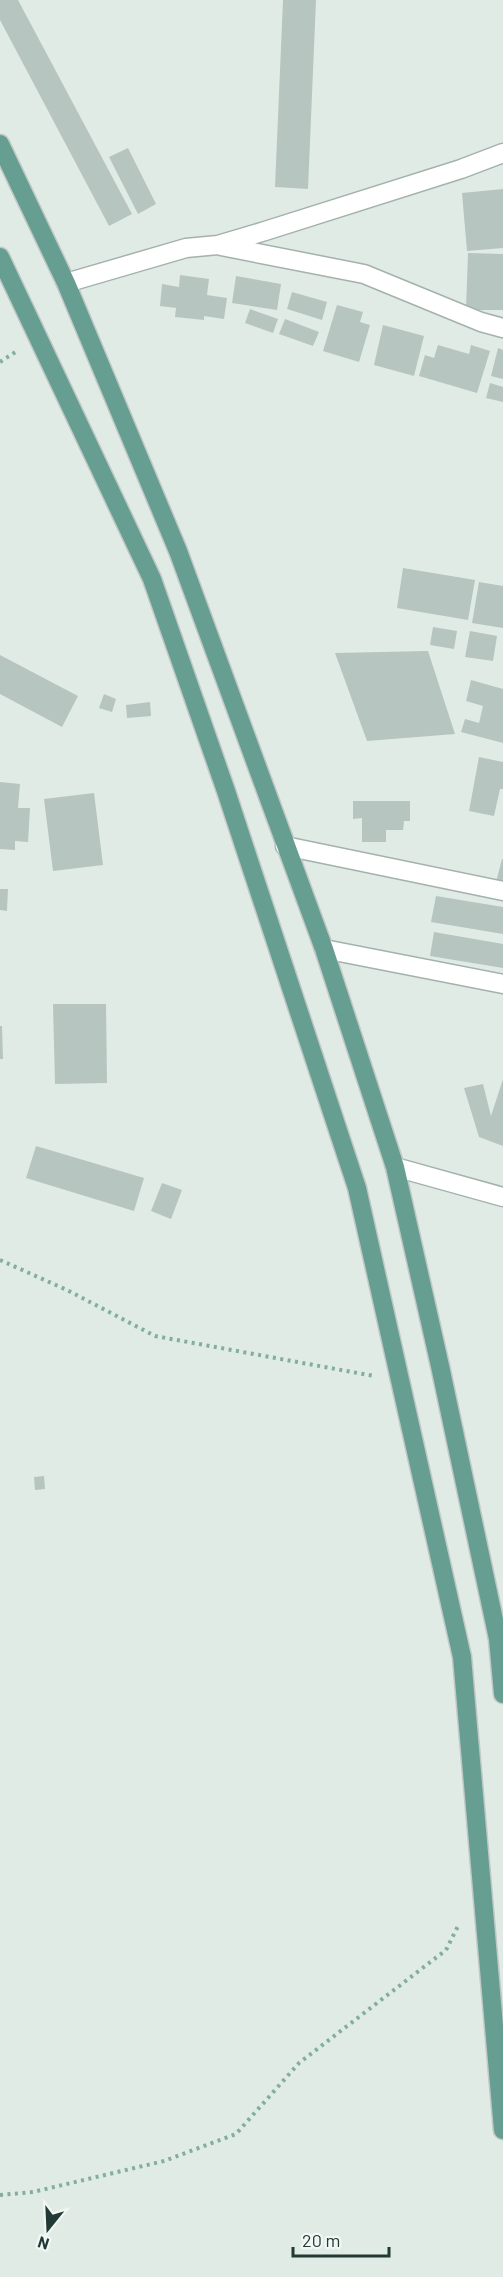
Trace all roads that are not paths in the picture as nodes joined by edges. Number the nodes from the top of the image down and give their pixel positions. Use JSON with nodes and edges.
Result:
{"nodes":[{"id":1,"x":0,"y":144,"type":"edge"},
{"id":2,"x":503,"y":153,"type":"edge"},
{"id":3,"x":218,"y":245,"type":"junction"},
{"id":4,"x":0,"y":257,"type":"edge"},
{"id":5,"x":66,"y":283,"type":"junction"},
{"id":6,"x":503,"y":328,"type":"edge"},
{"id":7,"x":285,"y":846,"type":"junction"},
{"id":8,"x":503,"y":891,"type":"edge"},
{"id":9,"x":324,"y":949,"type":"junction"},
{"id":10,"x":503,"y":984,"type":"edge"},
{"id":11,"x":394,"y":1167,"type":"junction"},
{"id":12,"x":503,"y":1197,"type":"edge"},
{"id":13,"x":500,"y":1639,"type":"edge"},
{"id":14,"x":503,"y":1694,"type":"edge"},
{"id":15,"x":503,"y":2130,"type":"edge"}],
"edges":[{"from":1,"to":5,"type":"main road"},
{"from":2,"to":3,"type":"street"},
{"from":3,"to":5,"type":"street"},
{"from":3,"to":6,"type":"street"},
{"from":4,"to":15,"type":"main road"},
{"from":5,"to":7,"type":"main road"},
{"from":7,"to":8,"type":"street"},
{"from":7,"to":9,"type":"main road"},
{"from":9,"to":10,"type":"street"},
{"from":9,"to":11,"type":"main road"},
{"from":11,"to":12,"type":"street"},
{"from":11,"to":13,"type":"main road"},
{"from":13,"to":14,"type":"main road"}]}
